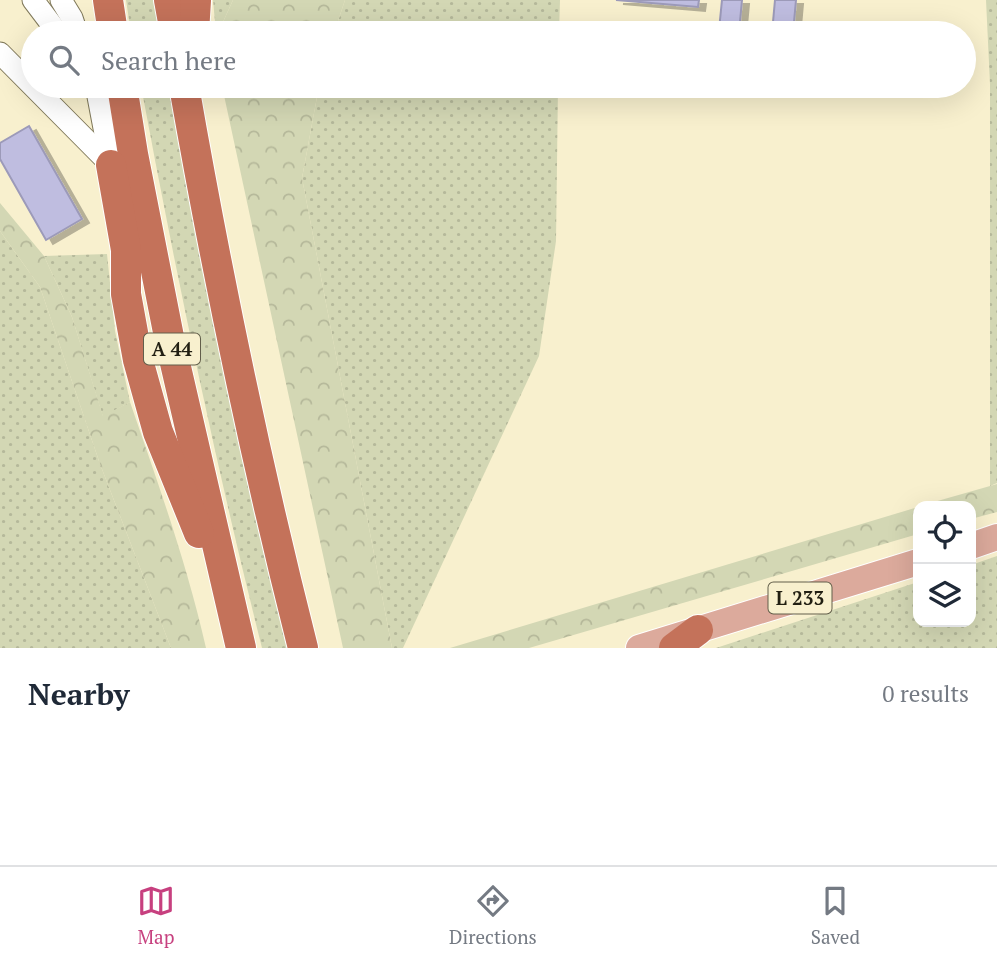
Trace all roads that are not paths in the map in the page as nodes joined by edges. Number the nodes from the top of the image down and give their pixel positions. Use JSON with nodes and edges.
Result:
{"nodes":[{"id":1,"x":33,"y":0,"type":"edge"},
{"id":2,"x":61,"y":0,"type":"edge"},
{"id":3,"x":81,"y":0,"type":"edge"},
{"id":4,"x":108,"y":0,"type":"edge"},
{"id":5,"x":169,"y":0,"type":"edge"},
{"id":6,"x":196,"y":0,"type":"edge"},
{"id":7,"x":49,"y":21,"type":"edge"},
{"id":8,"x":73,"y":21,"type":"edge"},
{"id":9,"x":85,"y":21,"type":"edge"},
{"id":10,"x":111,"y":21,"type":"edge"},
{"id":11,"x":172,"y":21,"type":"edge"},
{"id":12,"x":195,"y":21,"type":"edge"},
{"id":13,"x":0,"y":53,"type":"edge"},
{"id":14,"x":21,"y":74,"type":"edge"},
{"id":15,"x":45,"y":98,"type":"edge"},
{"id":16,"x":92,"y":98,"type":"edge"},
{"id":17,"x":97,"y":98,"type":"edge"},
{"id":18,"x":124,"y":98,"type":"edge"},
{"id":19,"x":186,"y":98,"type":"edge"},
{"id":20,"x":194,"y":98,"type":"edge"},
{"id":21,"x":102,"y":116,"type":"junction"},
{"id":22,"x":195,"y":151,"type":"junction"},
{"id":23,"x":111,"y":165,"type":"junction"},
{"id":24,"x":997,"y":537,"type":"edge"},
{"id":25,"x":976,"y":544,"type":"edge"},
{"id":26,"x":913,"y":564,"type":"edge"},
{"id":27,"x":231,"y":611,"type":"junction"},
{"id":28,"x":698,"y":630,"type":"junction"},
{"id":29,"x":241,"y":648,"type":"edge"},
{"id":30,"x":303,"y":648,"type":"edge"},
{"id":31,"x":639,"y":648,"type":"edge"},
{"id":32,"x":674,"y":648,"type":"edge"}],
"edges":[{"from":1,"to":7,"type":"lane"},
{"from":2,"to":8,"type":"lane"},
{"from":3,"to":9,"type":"lane"},
{"from":4,"to":10,"type":"highway"},
{"from":5,"to":11,"type":"highway"},
{"from":6,"to":12,"type":"highway"},
{"from":13,"to":14,"type":"lane"},
{"from":15,"to":23,"type":"lane"},
{"from":16,"to":21,"type":"lane"},
{"from":17,"to":21,"type":"lane"},
{"from":18,"to":27,"type":"highway","number":"A 44"},
{"from":19,"to":22,"type":"highway","number":"A 44"},
{"from":20,"to":22,"type":"highway"},
{"from":21,"to":23,"type":"lane"},
{"from":22,"to":30,"type":"highway","number":"A 44"},
{"from":23,"to":27,"type":"highway"},
{"from":24,"to":25,"type":"main road"},
{"from":26,"to":28,"type":"main road","number":"L 233"},
{"from":27,"to":29,"type":"highway","number":"A 44"},
{"from":28,"to":31,"type":"main road","number":"L 233"},
{"from":28,"to":32,"type":"highway"}]}
